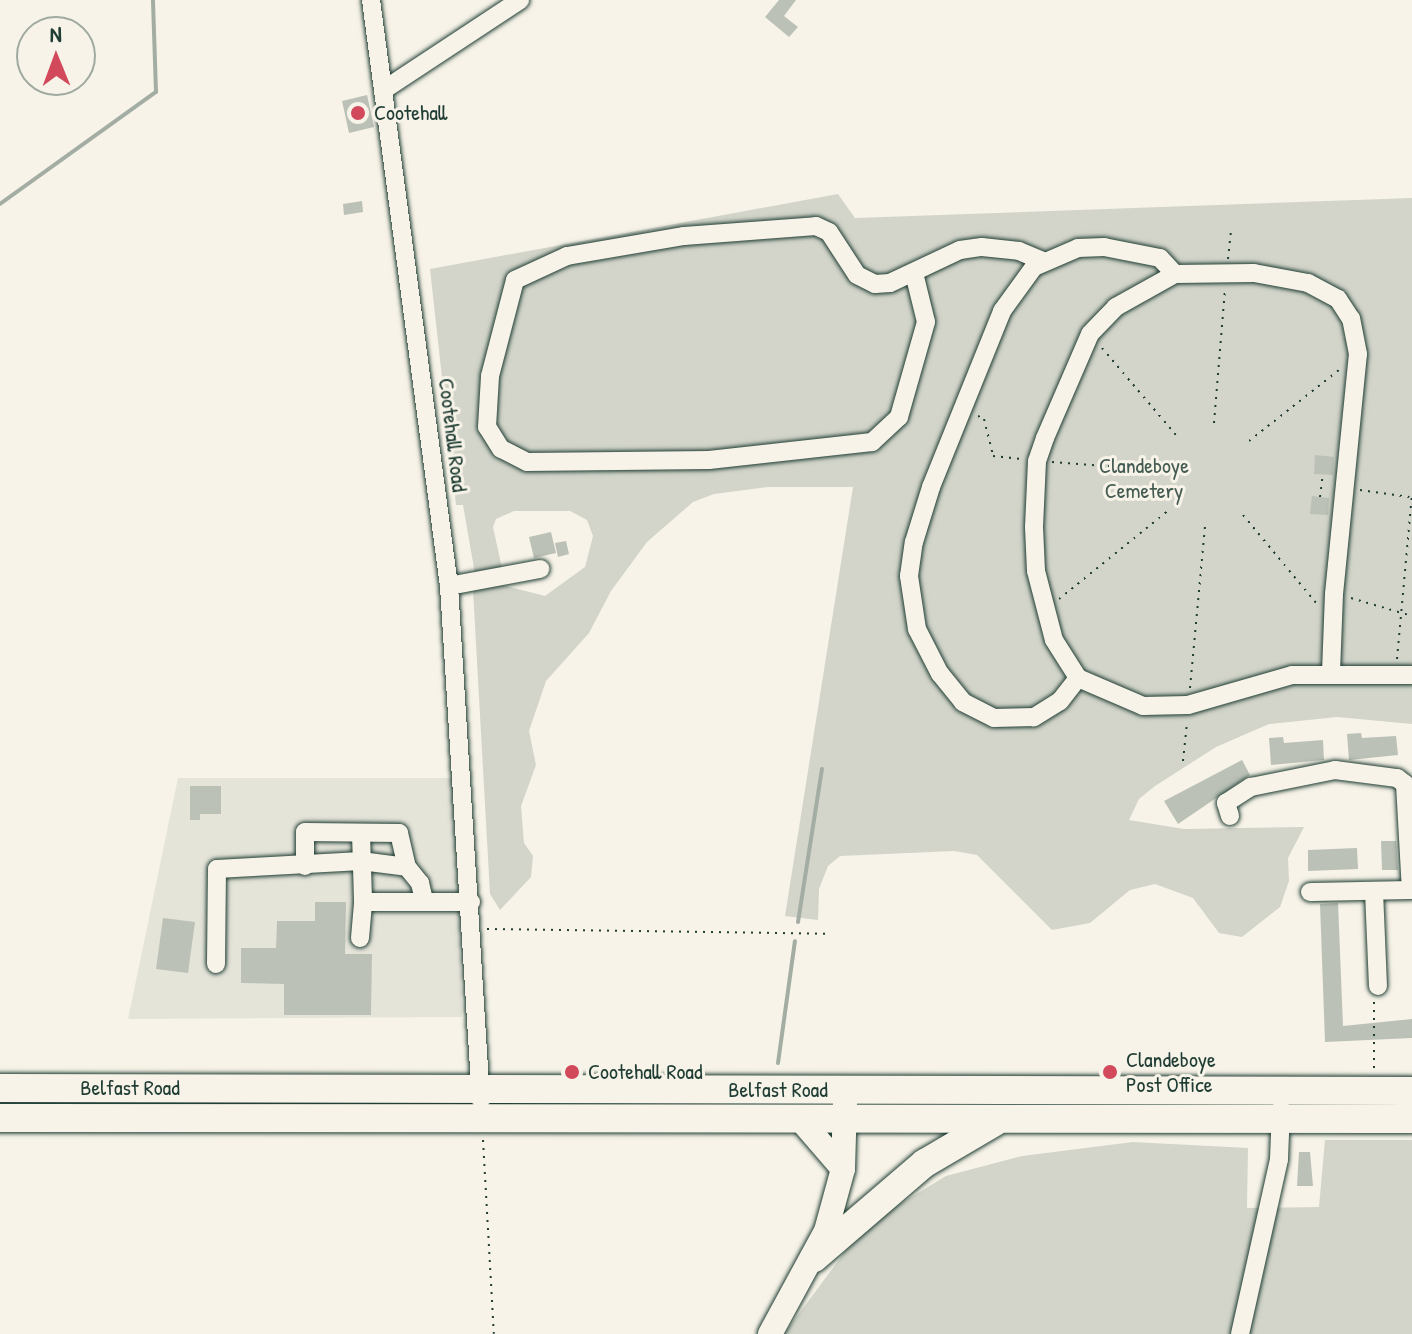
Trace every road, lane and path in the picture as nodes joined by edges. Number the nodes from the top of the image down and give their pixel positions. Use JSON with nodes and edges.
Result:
{"nodes":[{"id":1,"x":371,"y":0,"type":"edge"},
{"id":2,"x":520,"y":0,"type":"edge"},
{"id":3,"x":385,"y":89,"type":"junction"},
{"id":4,"x":1231,"y":232,"type":"dead end"},
{"id":5,"x":1043,"y":261,"type":"junction"},
{"id":6,"x":1227,"y":272,"type":"junction"},
{"id":7,"x":914,"y":273,"type":"junction"},
{"id":8,"x":1175,"y":274,"type":"junction"},
{"id":9,"x":1090,"y":334,"type":"junction"},
{"id":10,"x":1358,"y":354,"type":"junction"},
{"id":11,"x":1214,"y":423,"type":"dead end"},
{"id":12,"x":1176,"y":435,"type":"dead end"},
{"id":13,"x":1249,"y":441,"type":"dead end"},
{"id":14,"x":1323,"y":474,"type":"dead end"},
{"id":15,"x":1343,"y":488,"type":"junction"},
{"id":16,"x":1412,"y":495,"type":"edge"},
{"id":17,"x":1320,"y":497,"type":"dead end"},
{"id":18,"x":1170,"y":509,"type":"dead end"},
{"id":19,"x":1243,"y":515,"type":"dead end"},
{"id":20,"x":1205,"y":527,"type":"dead end"},
{"id":21,"x":540,"y":569,"type":"dead end"},
{"id":22,"x":449,"y":586,"type":"junction"},
{"id":23,"x":1334,"y":594,"type":"junction"},
{"id":24,"x":1044,"y":612,"type":"junction"},
{"id":25,"x":1401,"y":613,"type":"junction"},
{"id":26,"x":1412,"y":616,"type":"edge"},
{"id":27,"x":1332,"y":623,"type":"junction"},
{"id":28,"x":1331,"y":672,"type":"junction"},
{"id":29,"x":1404,"y":674,"type":"edge"},
{"id":30,"x":1078,"y":678,"type":"junction"},
{"id":31,"x":1188,"y":705,"type":"junction"},
{"id":32,"x":1183,"y":761,"type":"dead end"},
{"id":33,"x":1230,"y":816,"type":"dead end"},
{"id":34,"x":361,"y":833,"type":"junction"},
{"id":35,"x":361,"y":861,"type":"junction"},
{"id":36,"x":305,"y":866,"type":"junction"},
{"id":37,"x":407,"y":867,"type":"junction"},
{"id":38,"x":1411,"y":890,"type":"edge"},
{"id":39,"x":1374,"y":891,"type":"junction"},
{"id":40,"x":1310,"y":892,"type":"dead end"},
{"id":41,"x":424,"y":901,"type":"junction"},
{"id":42,"x":363,"y":902,"type":"junction"},
{"id":43,"x":471,"y":902,"type":"junction"},
{"id":44,"x":473,"y":929,"type":"junction"},
{"id":45,"x":826,"y":934,"type":"dead end"},
{"id":46,"x":360,"y":938,"type":"dead end"},
{"id":47,"x":216,"y":964,"type":"dead end"},
{"id":48,"x":1378,"y":986,"type":"joint"},
{"id":49,"x":1374,"y":1073,"type":"dead end"},
{"id":50,"x":1412,"y":1081,"type":"edge"},
{"id":51,"x":0,"y":1088,"type":"edge"},
{"id":52,"x":1348,"y":1089,"type":"junction"},
{"id":53,"x":480,"y":1090,"type":"junction"},
{"id":54,"x":1281,"y":1090,"type":"junction"},
{"id":55,"x":1412,"y":1091,"type":"edge"},
{"id":56,"x":845,"y":1104,"type":"junction"},
{"id":57,"x":0,"y":1118,"type":"edge"},
{"id":58,"x":482,"y":1118,"type":"junction"},
{"id":59,"x":799,"y":1118,"type":"junction"},
{"id":60,"x":1003,"y":1119,"type":"junction"},
{"id":61,"x":1281,"y":1119,"type":"junction"},
{"id":62,"x":1412,"y":1119,"type":"edge"},
{"id":63,"x":843,"y":1169,"type":"junction"},
{"id":64,"x":814,"y":1258,"type":"junction"},
{"id":65,"x":494,"y":1334,"type":"edge"},
{"id":66,"x":770,"y":1334,"type":"edge"},
{"id":67,"x":1240,"y":1334,"type":"edge"}],
"edges":[{"from":1,"to":3,"type":"street","name":"Cootehall Road"},
{"from":2,"to":3,"type":"street"},
{"from":3,"to":22,"type":"street","name":"Cootehall Road"},
{"from":4,"to":6,"type":"path"},
{"from":5,"to":7,"type":"street"},
{"from":5,"to":8,"type":"street"},
{"from":5,"to":30,"type":"street"},
{"from":6,"to":8,"type":"street"},
{"from":6,"to":10,"type":"street"},
{"from":6,"to":11,"type":"path"},
{"from":7,"to":7,"type":"street"},
{"from":8,"to":9,"type":"street"},
{"from":9,"to":12,"type":"path"},
{"from":9,"to":24,"type":"street"},
{"from":10,"to":13,"type":"path"},
{"from":10,"to":15,"type":"street"},
{"from":14,"to":17,"type":"path"},
{"from":15,"to":16,"type":"path"},
{"from":15,"to":23,"type":"street"},
{"from":16,"to":25,"type":"path"},
{"from":18,"to":24,"type":"path"},
{"from":19,"to":27,"type":"path"},
{"from":20,"to":31,"type":"path"},
{"from":21,"to":22,"type":"street"},
{"from":22,"to":43,"type":"street","name":"Cootehall Road"},
{"from":23,"to":25,"type":"path"},
{"from":23,"to":27,"type":"street"},
{"from":24,"to":30,"type":"street"},
{"from":25,"to":26,"type":"path"},
{"from":25,"to":29,"type":"path"},
{"from":27,"to":28,"type":"street"},
{"from":28,"to":29,"type":"street"},
{"from":28,"to":31,"type":"street"},
{"from":30,"to":31,"type":"street"},
{"from":31,"to":32,"type":"path"},
{"from":33,"to":38,"type":"street"},
{"from":34,"to":35,"type":"street"},
{"from":34,"to":36,"type":"street"},
{"from":34,"to":37,"type":"street"},
{"from":35,"to":36,"type":"street"},
{"from":35,"to":37,"type":"street"},
{"from":35,"to":42,"type":"street"},
{"from":36,"to":47,"type":"street"},
{"from":37,"to":41,"type":"street"},
{"from":38,"to":39,"type":"street"},
{"from":39,"to":40,"type":"street"},
{"from":39,"to":48,"type":"street"},
{"from":41,"to":42,"type":"street"},
{"from":41,"to":43,"type":"street"},
{"from":42,"to":46,"type":"street"},
{"from":43,"to":44,"type":"street","name":"Cootehall Road"},
{"from":44,"to":45,"type":"path"},
{"from":44,"to":53,"type":"street","name":"Cootehall Road"},
{"from":48,"to":49,"type":"path"},
{"from":50,"to":52,"type":"highway"},
{"from":51,"to":53,"type":"highway","name":"Belfast Road"},
{"from":52,"to":54,"type":"highway","name":"Belfast Road"},
{"from":52,"to":55,"type":"highway","name":"Belfast Road"},
{"from":53,"to":56,"type":"highway","name":"Belfast Road"},
{"from":53,"to":58,"type":"street","name":"Cootehall Road"},
{"from":54,"to":56,"type":"highway","name":"Belfast Road"},
{"from":54,"to":61,"type":"street"},
{"from":56,"to":59,"type":"highway","name":"Belfast Road"},
{"from":56,"to":60,"type":"highway","name":"Belfast Road"},
{"from":56,"to":63,"type":"main road"},
{"from":57,"to":58,"type":"highway","name":"Belfast Road"},
{"from":58,"to":59,"type":"highway","name":"Belfast Road"},
{"from":58,"to":65,"type":"path"},
{"from":59,"to":63,"type":"main road"},
{"from":60,"to":61,"type":"highway","name":"Belfast Road"},
{"from":60,"to":64,"type":"highway"},
{"from":61,"to":62,"type":"highway","name":"Belfast Road"},
{"from":61,"to":67,"type":"street"},
{"from":63,"to":64,"type":"main road"},
{"from":64,"to":66,"type":"main road"}]}
